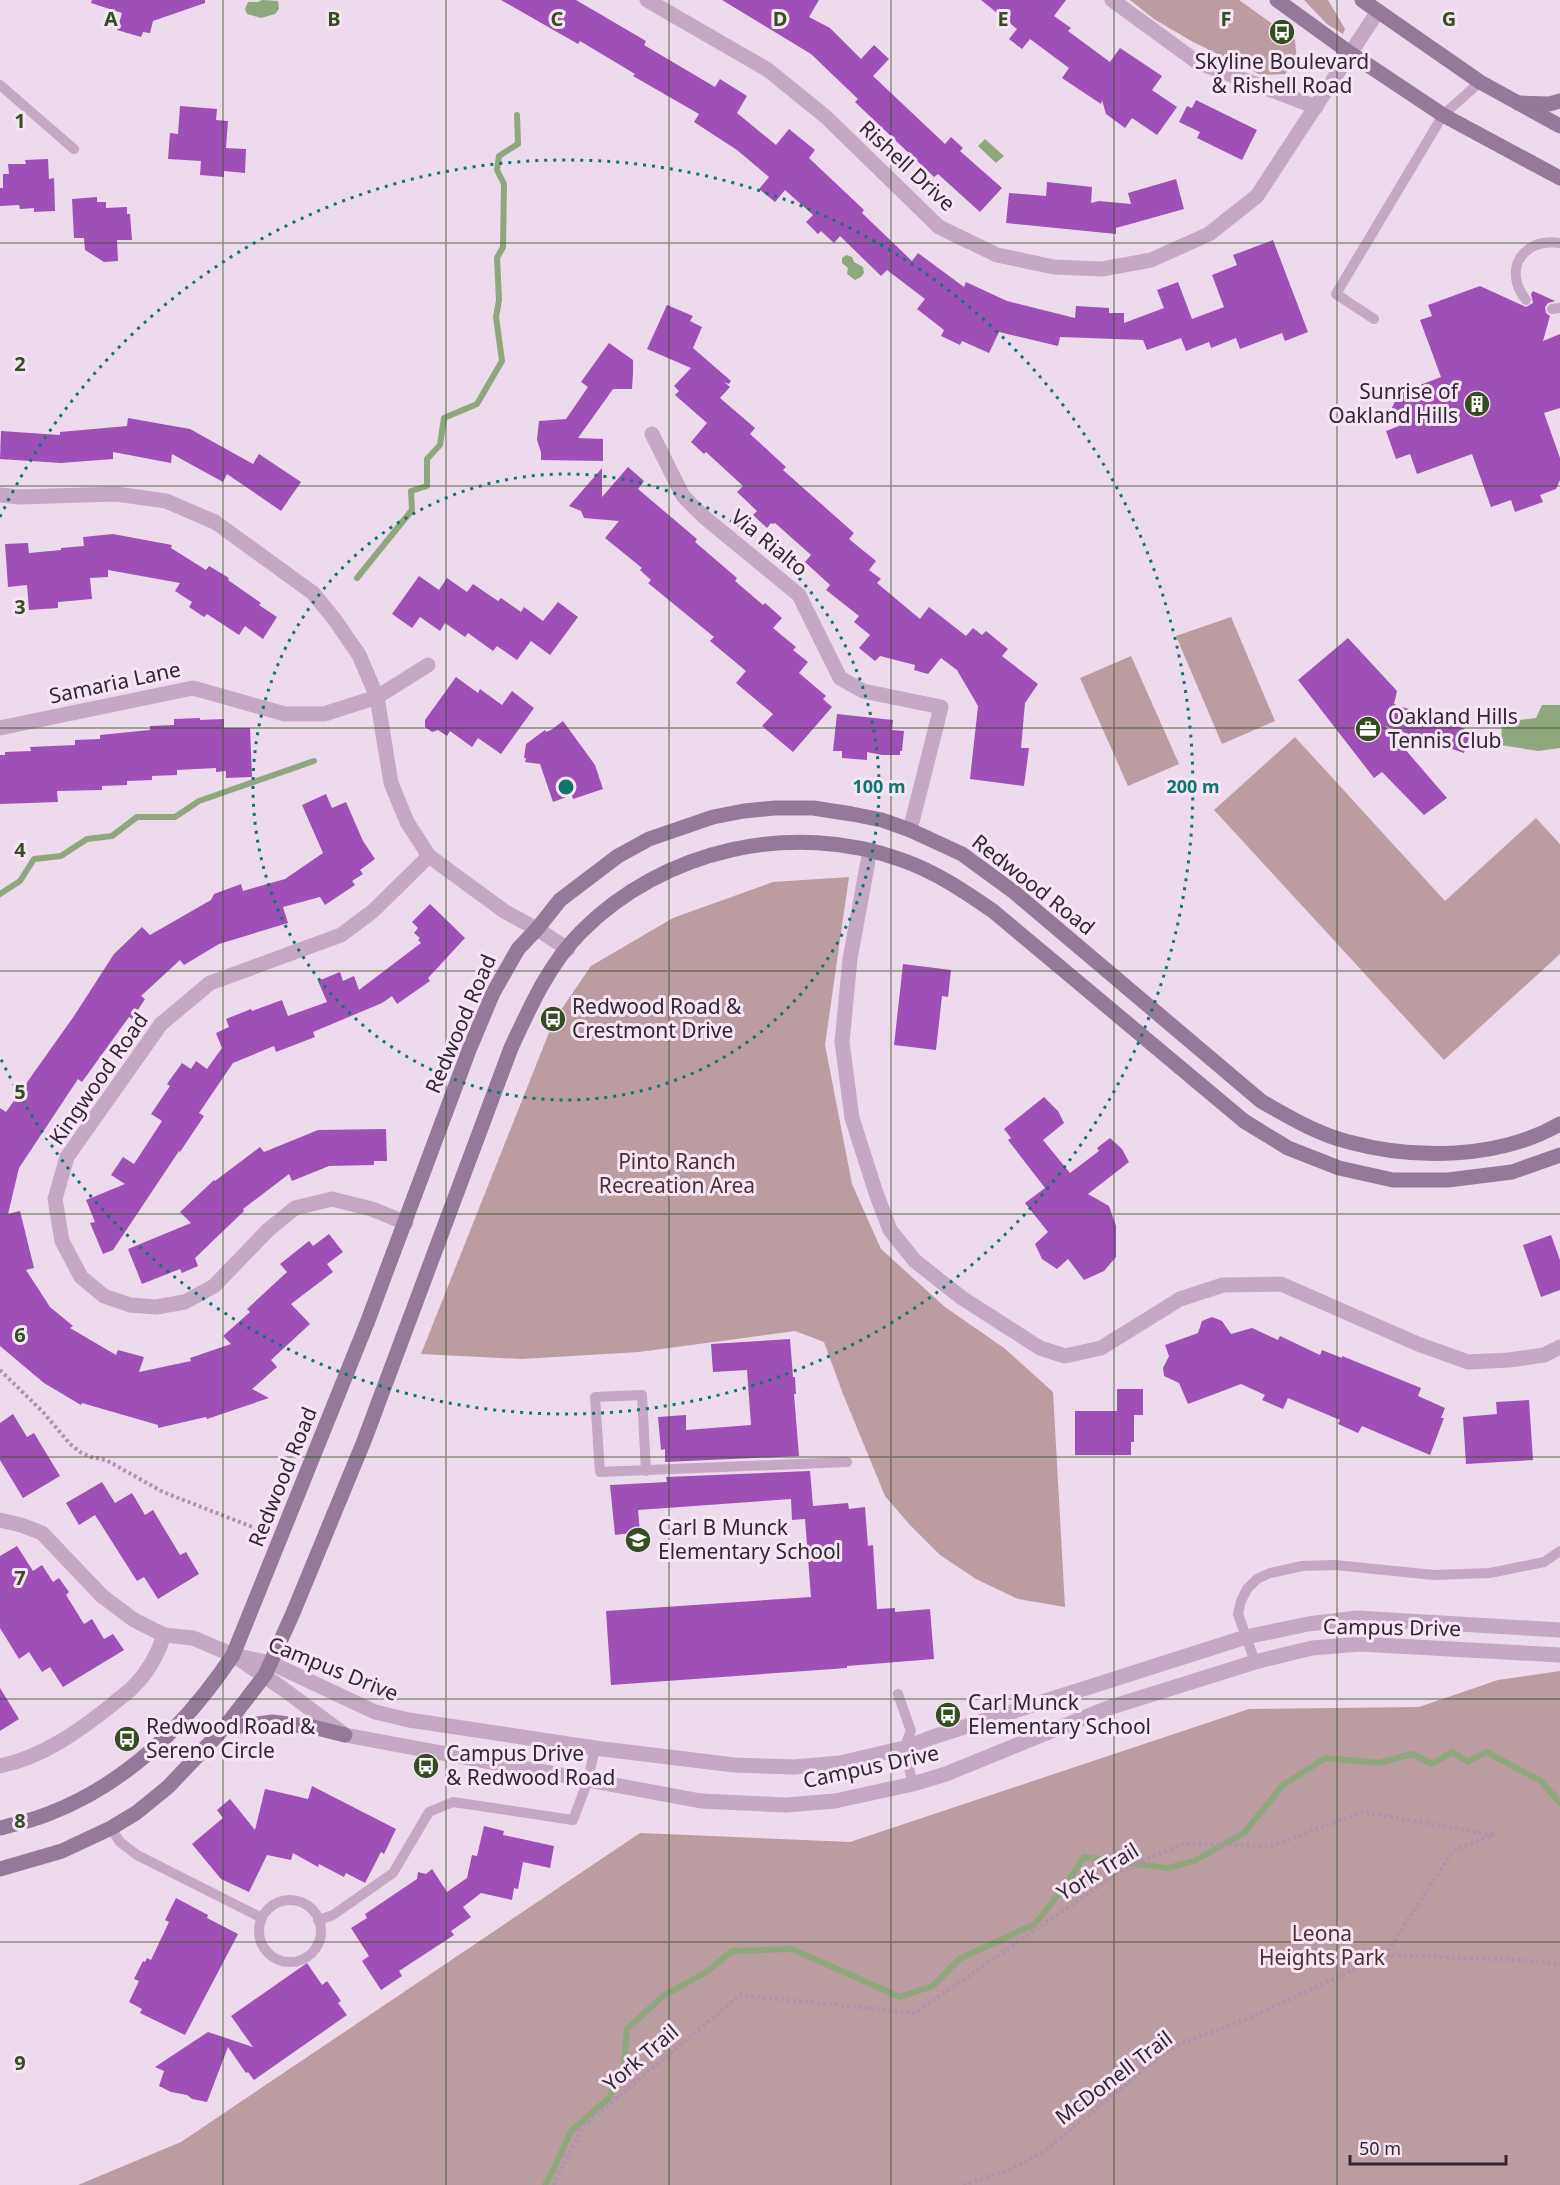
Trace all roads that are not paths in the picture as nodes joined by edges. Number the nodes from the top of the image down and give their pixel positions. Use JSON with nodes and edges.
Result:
{"nodes":[{"id":1,"x":647,"y":0,"type":"edge"},
{"id":2,"x":1112,"y":0,"type":"edge"},
{"id":3,"x":1277,"y":0,"type":"edge"},
{"id":4,"x":1362,"y":0,"type":"edge"},
{"id":5,"x":1290,"y":5,"type":"edge"},
{"id":6,"x":1378,"y":11,"type":"junction"},
{"id":7,"x":1350,"y":53,"type":"junction"},
{"id":8,"x":1480,"y":82,"type":"junction"},
{"id":9,"x":0,"y":85,"type":"edge"},
{"id":10,"x":1560,"y":101,"type":"edge"},
{"id":11,"x":1516,"y":102,"type":"junction"},
{"id":12,"x":1316,"y":107,"type":"junction"},
{"id":13,"x":1443,"y":115,"type":"junction"},
{"id":14,"x":1560,"y":126,"type":"edge"},
{"id":15,"x":74,"y":149,"type":"dead end"},
{"id":16,"x":1560,"y":178,"type":"edge"},
{"id":17,"x":1560,"y":243,"type":"edge"},
{"id":18,"x":1526,"y":300,"type":"dead end"},
{"id":19,"x":1374,"y":318,"type":"dead end"},
{"id":20,"x":652,"y":434,"type":"dead end"},
{"id":21,"x":0,"y":495,"type":"edge"},
{"id":22,"x":428,"y":665,"type":"dead end"},
{"id":23,"x":377,"y":697,"type":"junction"},
{"id":24,"x":0,"y":728,"type":"edge"},
{"id":25,"x":910,"y":830,"type":"junction"},
{"id":26,"x":870,"y":850,"type":"junction"},
{"id":27,"x":429,"y":856,"type":"junction"},
{"id":28,"x":537,"y":929,"type":"junction"},
{"id":29,"x":568,"y":949,"type":"junction"},
{"id":30,"x":1560,"y":1124,"type":"edge"},
{"id":31,"x":1560,"y":1155,"type":"edge"},
{"id":32,"x":406,"y":1223,"type":"junction"},
{"id":33,"x":1560,"y":1347,"type":"edge"},
{"id":34,"x":847,"y":1462,"type":"dead end"},
{"id":35,"x":646,"y":1471,"type":"junction"},
{"id":36,"x":0,"y":1521,"type":"edge"},
{"id":37,"x":1560,"y":1551,"type":"edge"},
{"id":38,"x":1560,"y":1630,"type":"edge"},
{"id":39,"x":164,"y":1635,"type":"junction"},
{"id":40,"x":1246,"y":1637,"type":"junction"},
{"id":41,"x":233,"y":1655,"type":"junction"},
{"id":42,"x":1560,"y":1655,"type":"edge"},
{"id":43,"x":1255,"y":1662,"type":"junction"},
{"id":44,"x":268,"y":1669,"type":"junction"},
{"id":45,"x":898,"y":1694,"type":"dead end"},
{"id":46,"x":224,"y":1728,"type":"junction"},
{"id":47,"x":345,"y":1735,"type":"junction"},
{"id":48,"x":595,"y":1748,"type":"junction"},
{"id":49,"x":904,"y":1748,"type":"junction"},
{"id":50,"x":0,"y":1766,"type":"edge"},
{"id":51,"x":588,"y":1780,"type":"junction"},
{"id":52,"x":913,"y":1784,"type":"junction"},
{"id":53,"x":0,"y":1828,"type":"edge"},
{"id":54,"x":111,"y":1828,"type":"junction"},
{"id":55,"x":0,"y":1869,"type":"edge"},
{"id":56,"x":262,"y":1918,"type":"junction"},
{"id":57,"x":318,"y":1920,"type":"junction"}],
"edges":[{"from":1,"to":12,"type":"street","name":"Rishell Drive"},
{"from":2,"to":12,"type":"street"},
{"from":3,"to":5,"type":"main road"},
{"from":4,"to":6,"type":"main road"},
{"from":5,"to":7,"type":"main road"},
{"from":6,"to":7,"type":"street","name":"Rishell Drive"},
{"from":6,"to":8,"type":"main road"},
{"from":7,"to":12,"type":"street","name":"Rishell Drive"},
{"from":7,"to":13,"type":"main road"},
{"from":8,"to":11,"type":"main road"},
{"from":8,"to":13,"type":"lane"},
{"from":9,"to":15,"type":"lane"},
{"from":10,"to":11,"type":"main road"},
{"from":11,"to":14,"type":"main road"},
{"from":13,"to":16,"type":"main road"},
{"from":13,"to":19,"type":"lane"},
{"from":17,"to":18,"type":"lane"},
{"from":20,"to":25,"type":"street","name":"Via Rialto"},
{"from":21,"to":23,"type":"street"},
{"from":22,"to":23,"type":"street","name":"Samaria Lane"},
{"from":23,"to":24,"type":"street","name":"Samaria Lane"},
{"from":23,"to":27,"type":"street"},
{"from":25,"to":28,"type":"main road","name":"Redwood Road"},
{"from":25,"to":30,"type":"main road","name":"Redwood Road"},
{"from":26,"to":29,"type":"main road"},
{"from":26,"to":31,"type":"main road"},
{"from":26,"to":33,"type":"street"},
{"from":27,"to":28,"type":"street"},
{"from":27,"to":32,"type":"street","name":"Kingwood Road"},
{"from":28,"to":29,"type":"street"},
{"from":28,"to":32,"type":"main road","name":"Redwood Road"},
{"from":29,"to":44,"type":"main road"},
{"from":32,"to":41,"type":"main road","name":"Redwood Road"},
{"from":34,"to":35,"type":"lane"},
{"from":35,"to":35,"type":"lane"},
{"from":36,"to":39,"type":"street"},
{"from":37,"to":40,"type":"lane"},
{"from":38,"to":40,"type":"street","name":"Campus Drive"},
{"from":39,"to":41,"type":"street","name":"Campus Drive"},
{"from":39,"to":50,"type":"street"},
{"from":40,"to":43,"type":"lane"},
{"from":40,"to":49,"type":"street","name":"Campus Drive"},
{"from":41,"to":44,"type":"street","name":"Campus Drive"},
{"from":41,"to":53,"type":"main road","name":"Redwood Road"},
{"from":42,"to":43,"type":"street","name":"Campus Drive"},
{"from":43,"to":52,"type":"street","name":"Campus Drive"},
{"from":44,"to":46,"type":"main road"},
{"from":44,"to":47,"type":"street","name":"Campus Drive"},
{"from":44,"to":48,"type":"street","name":"Campus Drive"},
{"from":45,"to":49,"type":"lane"},
{"from":46,"to":47,"type":"main road"},
{"from":46,"to":54,"type":"main road"},
{"from":47,"to":51,"type":"street","name":"Campus Drive"},
{"from":48,"to":49,"type":"street","name":"Campus Drive"},
{"from":48,"to":51,"type":"lane"},
{"from":49,"to":52,"type":"lane"},
{"from":51,"to":52,"type":"street","name":"Campus Drive"},
{"from":51,"to":57,"type":"lane"},
{"from":54,"to":55,"type":"main road"},
{"from":54,"to":56,"type":"lane"},
{"from":56,"to":57,"type":"lane"},
{"from":56,"to":57,"type":"lane"}]}
